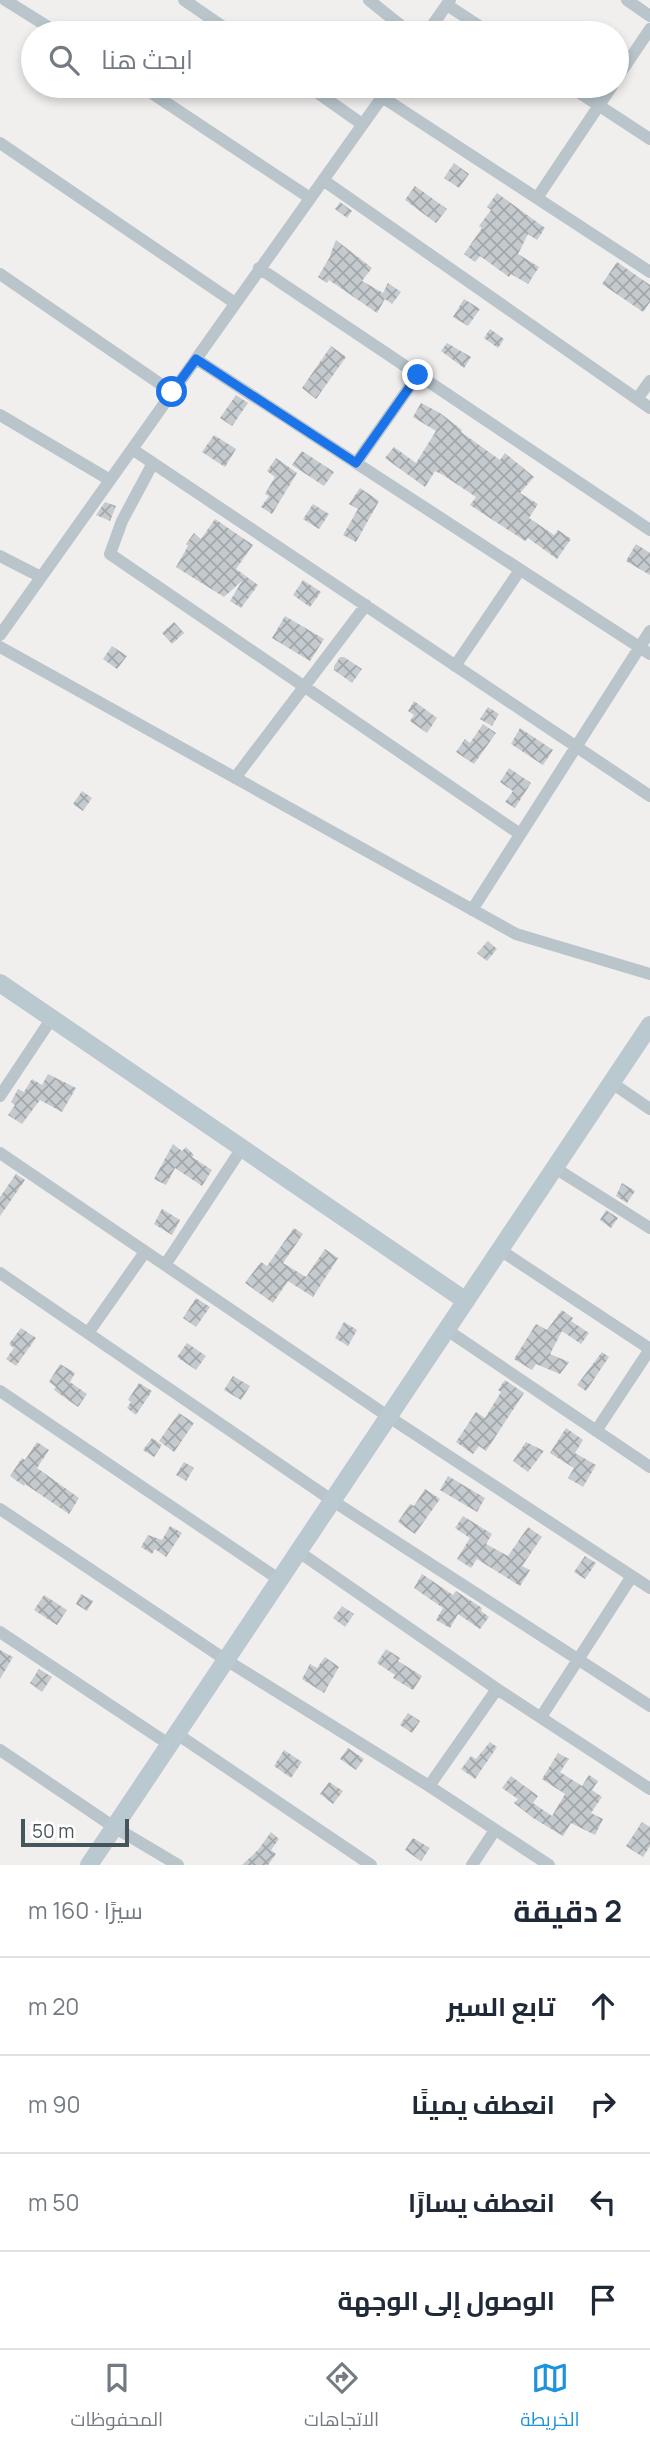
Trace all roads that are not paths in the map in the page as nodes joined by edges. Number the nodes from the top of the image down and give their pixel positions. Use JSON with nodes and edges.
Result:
{"nodes":[{"id":1,"x":5,"y":0,"type":"edge"},
{"id":2,"x":184,"y":0,"type":"edge"},
{"id":3,"x":369,"y":0,"type":"edge"},
{"id":4,"x":627,"y":0,"type":"edge"},
{"id":5,"x":448,"y":2,"type":"edge"},
{"id":6,"x":650,"y":16,"type":"edge"},
{"id":7,"x":39,"y":21,"type":"edge"},
{"id":8,"x":215,"y":21,"type":"edge"},
{"id":9,"x":395,"y":21,"type":"edge"},
{"id":10,"x":435,"y":21,"type":"edge"},
{"id":11,"x":474,"y":21,"type":"edge"},
{"id":12,"x":650,"y":29,"type":"edge"},
{"id":13,"x":629,"y":60,"type":"edge"},
{"id":14,"x":159,"y":98,"type":"edge"},
{"id":15,"x":325,"y":98,"type":"edge"},
{"id":16,"x":381,"y":98,"type":"edge"},
{"id":17,"x":396,"y":98,"type":"edge"},
{"id":18,"x":588,"y":98,"type":"edge"},
{"id":19,"x":604,"y":98,"type":"edge"},
{"id":20,"x":599,"y":105,"type":"junction"},
{"id":21,"x":362,"y":124,"type":"junction"},
{"id":22,"x":650,"y":139,"type":"edge"},
{"id":23,"x":0,"y":143,"type":"edge"},
{"id":24,"x":323,"y":180,"type":"junction"},
{"id":25,"x":310,"y":198,"type":"junction"},
{"id":26,"x":537,"y":198,"type":"junction"},
{"id":27,"x":259,"y":268,"type":"junction"},
{"id":28,"x":650,"y":272,"type":"edge"},
{"id":29,"x":0,"y":274,"type":"edge"},
{"id":30,"x":235,"y":303,"type":"junction"},
{"id":31,"x":196,"y":359,"type":"junction"},
{"id":32,"x":418,"y":375,"type":"junction"},
{"id":33,"x":650,"y":381,"type":"edge"},
{"id":34,"x":172,"y":392,"type":"junction"},
{"id":35,"x":637,"y":399,"type":"junction"},
{"id":36,"x":650,"y":408,"type":"edge"},
{"id":37,"x":0,"y":415,"type":"edge"},
{"id":38,"x":132,"y":449,"type":"junction"},
{"id":39,"x":153,"y":463,"type":"junction"},
{"id":40,"x":356,"y":463,"type":"junction"},
{"id":41,"x":110,"y":480,"type":"junction"},
{"id":42,"x":650,"y":530,"type":"edge"},
{"id":43,"x":0,"y":556,"type":"edge"},
{"id":44,"x":520,"y":570,"type":"junction"},
{"id":45,"x":41,"y":577,"type":"junction"},
{"id":46,"x":366,"y":605,"type":"junction"},
{"id":47,"x":650,"y":631,"type":"edge"},
{"id":48,"x":0,"y":635,"type":"edge"},
{"id":49,"x":0,"y":647,"type":"edge"},
{"id":50,"x":645,"y":650,"type":"edge"},
{"id":51,"x":456,"y":666,"type":"junction"},
{"id":52,"x":304,"y":687,"type":"junction"},
{"id":53,"x":576,"y":747,"type":"junction"},
{"id":54,"x":235,"y":778,"type":"junction"},
{"id":55,"x":650,"y":796,"type":"edge"},
{"id":56,"x":520,"y":834,"type":"junction"},
{"id":57,"x":472,"y":910,"type":"junction"},
{"id":58,"x":650,"y":974,"type":"edge"},
{"id":59,"x":0,"y":983,"type":"edge"},
{"id":60,"x":52,"y":1018,"type":"junction"},
{"id":61,"x":650,"y":1025,"type":"edge"},
{"id":62,"x":612,"y":1083,"type":"junction"},
{"id":63,"x":0,"y":1097,"type":"edge"},
{"id":64,"x":650,"y":1110,"type":"edge"},
{"id":65,"x":242,"y":1148,"type":"junction"},
{"id":66,"x":0,"y":1153,"type":"edge"},
{"id":67,"x":555,"y":1168,"type":"junction"},
{"id":68,"x":650,"y":1228,"type":"edge"},
{"id":69,"x":500,"y":1250,"type":"junction"},
{"id":70,"x":145,"y":1252,"type":"junction"},
{"id":71,"x":165,"y":1265,"type":"junction"},
{"id":72,"x":0,"y":1273,"type":"edge"},
{"id":73,"x":466,"y":1301,"type":"junction"},
{"id":74,"x":447,"y":1330,"type":"junction"},
{"id":75,"x":88,"y":1333,"type":"junction"},
{"id":76,"x":650,"y":1349,"type":"edge"},
{"id":77,"x":4,"y":1394,"type":"edge"},
{"id":78,"x":0,"y":1408,"type":"edge"},
{"id":79,"x":389,"y":1417,"type":"junction"},
{"id":80,"x":596,"y":1431,"type":"junction"},
{"id":81,"x":650,"y":1467,"type":"edge"},
{"id":82,"x":333,"y":1501,"type":"junction"},
{"id":83,"x":0,"y":1509,"type":"edge"},
{"id":84,"x":299,"y":1552,"type":"junction"},
{"id":85,"x":632,"y":1576,"type":"junction"},
{"id":86,"x":280,"y":1580,"type":"junction"},
{"id":87,"x":650,"y":1588,"type":"edge"},
{"id":88,"x":0,"y":1632,"type":"edge"},
{"id":89,"x":579,"y":1658,"type":"junction"},
{"id":90,"x":226,"y":1660,"type":"junction"},
{"id":91,"x":497,"y":1689,"type":"junction"},
{"id":92,"x":650,"y":1706,"type":"edge"},
{"id":93,"x":541,"y":1717,"type":"junction"},
{"id":94,"x":174,"y":1740,"type":"junction"},
{"id":95,"x":0,"y":1750,"type":"edge"},
{"id":96,"x":429,"y":1786,"type":"junction"},
{"id":97,"x":650,"y":1789,"type":"edge"},
{"id":98,"x":114,"y":1827,"type":"junction"},
{"id":99,"x":495,"y":1830,"type":"junction"},
{"id":100,"x":89,"y":1865,"type":"edge"},
{"id":101,"x":178,"y":1865,"type":"edge"},
{"id":102,"x":371,"y":1865,"type":"edge"},
{"id":103,"x":472,"y":1865,"type":"edge"},
{"id":104,"x":549,"y":1865,"type":"edge"}],
"edges":[{"from":1,"to":7,"type":"street"},
{"from":2,"to":8,"type":"street"},
{"from":3,"to":9,"type":"street"},
{"from":4,"to":6,"type":"street"},
{"from":5,"to":10,"type":"street"},
{"from":5,"to":11,"type":"street"},
{"from":12,"to":13,"type":"street"},
{"from":14,"to":25,"type":"street"},
{"from":15,"to":21,"type":"street"},
{"from":16,"to":21,"type":"street"},
{"from":17,"to":26,"type":"street"},
{"from":18,"to":20,"type":"street"},
{"from":19,"to":20,"type":"street"},
{"from":20,"to":22,"type":"street"},
{"from":20,"to":26,"type":"street"},
{"from":21,"to":24,"type":"street"},
{"from":23,"to":30,"type":"street"},
{"from":24,"to":25,"type":"street"},
{"from":24,"to":35,"type":"street"},
{"from":25,"to":27,"type":"street"},
{"from":26,"to":28,"type":"street"},
{"from":27,"to":30,"type":"street"},
{"from":27,"to":32,"type":"street"},
{"from":29,"to":34,"type":"street"},
{"from":30,"to":31,"type":"street"},
{"from":31,"to":34,"type":"street"},
{"from":31,"to":40,"type":"street"},
{"from":32,"to":40,"type":"street"},
{"from":32,"to":42,"type":"street"},
{"from":33,"to":35,"type":"street"},
{"from":34,"to":38,"type":"street"},
{"from":35,"to":36,"type":"street"},
{"from":37,"to":41,"type":"street"},
{"from":38,"to":39,"type":"street"},
{"from":38,"to":41,"type":"street"},
{"from":39,"to":46,"type":"street"},
{"from":39,"to":52,"type":"street"},
{"from":40,"to":44,"type":"street"},
{"from":41,"to":45,"type":"street"},
{"from":43,"to":45,"type":"street"},
{"from":44,"to":50,"type":"street"},
{"from":44,"to":51,"type":"street"},
{"from":45,"to":48,"type":"street"},
{"from":46,"to":51,"type":"street"},
{"from":46,"to":52,"type":"street"},
{"from":47,"to":50,"type":"street"},
{"from":49,"to":54,"type":"street"},
{"from":50,"to":53,"type":"street"},
{"from":51,"to":53,"type":"street"},
{"from":52,"to":54,"type":"street"},
{"from":52,"to":56,"type":"street"},
{"from":53,"to":55,"type":"street"},
{"from":53,"to":56,"type":"street"},
{"from":54,"to":57,"type":"street"},
{"from":56,"to":57,"type":"street"},
{"from":57,"to":58,"type":"street"},
{"from":59,"to":60,"type":"street"},
{"from":60,"to":63,"type":"street"},
{"from":60,"to":65,"type":"street"},
{"from":61,"to":62,"type":"street"},
{"from":62,"to":64,"type":"street"},
{"from":62,"to":67,"type":"street"},
{"from":65,"to":71,"type":"street"},
{"from":65,"to":73,"type":"street"},
{"from":66,"to":70,"type":"street"},
{"from":67,"to":68,"type":"street"},
{"from":67,"to":69,"type":"street"},
{"from":69,"to":73,"type":"street"},
{"from":69,"to":76,"type":"street"},
{"from":70,"to":71,"type":"street"},
{"from":70,"to":75,"type":"street"},
{"from":71,"to":79,"type":"street"},
{"from":72,"to":75,"type":"street"},
{"from":73,"to":74,"type":"street"},
{"from":74,"to":79,"type":"street"},
{"from":74,"to":80,"type":"street"},
{"from":75,"to":82,"type":"street"},
{"from":76,"to":80,"type":"street"},
{"from":77,"to":78,"type":"street"},
{"from":77,"to":86,"type":"street"},
{"from":79,"to":82,"type":"street"},
{"from":79,"to":85,"type":"street"},
{"from":80,"to":81,"type":"street"},
{"from":82,"to":84,"type":"street"},
{"from":82,"to":89,"type":"street"},
{"from":83,"to":90,"type":"street"},
{"from":84,"to":86,"type":"street"},
{"from":84,"to":91,"type":"street"},
{"from":85,"to":87,"type":"street"},
{"from":85,"to":89,"type":"street"},
{"from":86,"to":90,"type":"street"},
{"from":88,"to":94,"type":"street"},
{"from":89,"to":92,"type":"street"},
{"from":89,"to":93,"type":"street"},
{"from":90,"to":94,"type":"street"},
{"from":90,"to":96,"type":"street"},
{"from":91,"to":93,"type":"street"},
{"from":91,"to":96,"type":"street"},
{"from":93,"to":97,"type":"street"},
{"from":94,"to":98,"type":"street"},
{"from":94,"to":102,"type":"street"},
{"from":95,"to":98,"type":"street"},
{"from":96,"to":99,"type":"street"},
{"from":98,"to":100,"type":"street"},
{"from":98,"to":101,"type":"street"},
{"from":99,"to":103,"type":"street"},
{"from":99,"to":104,"type":"street"}]}
